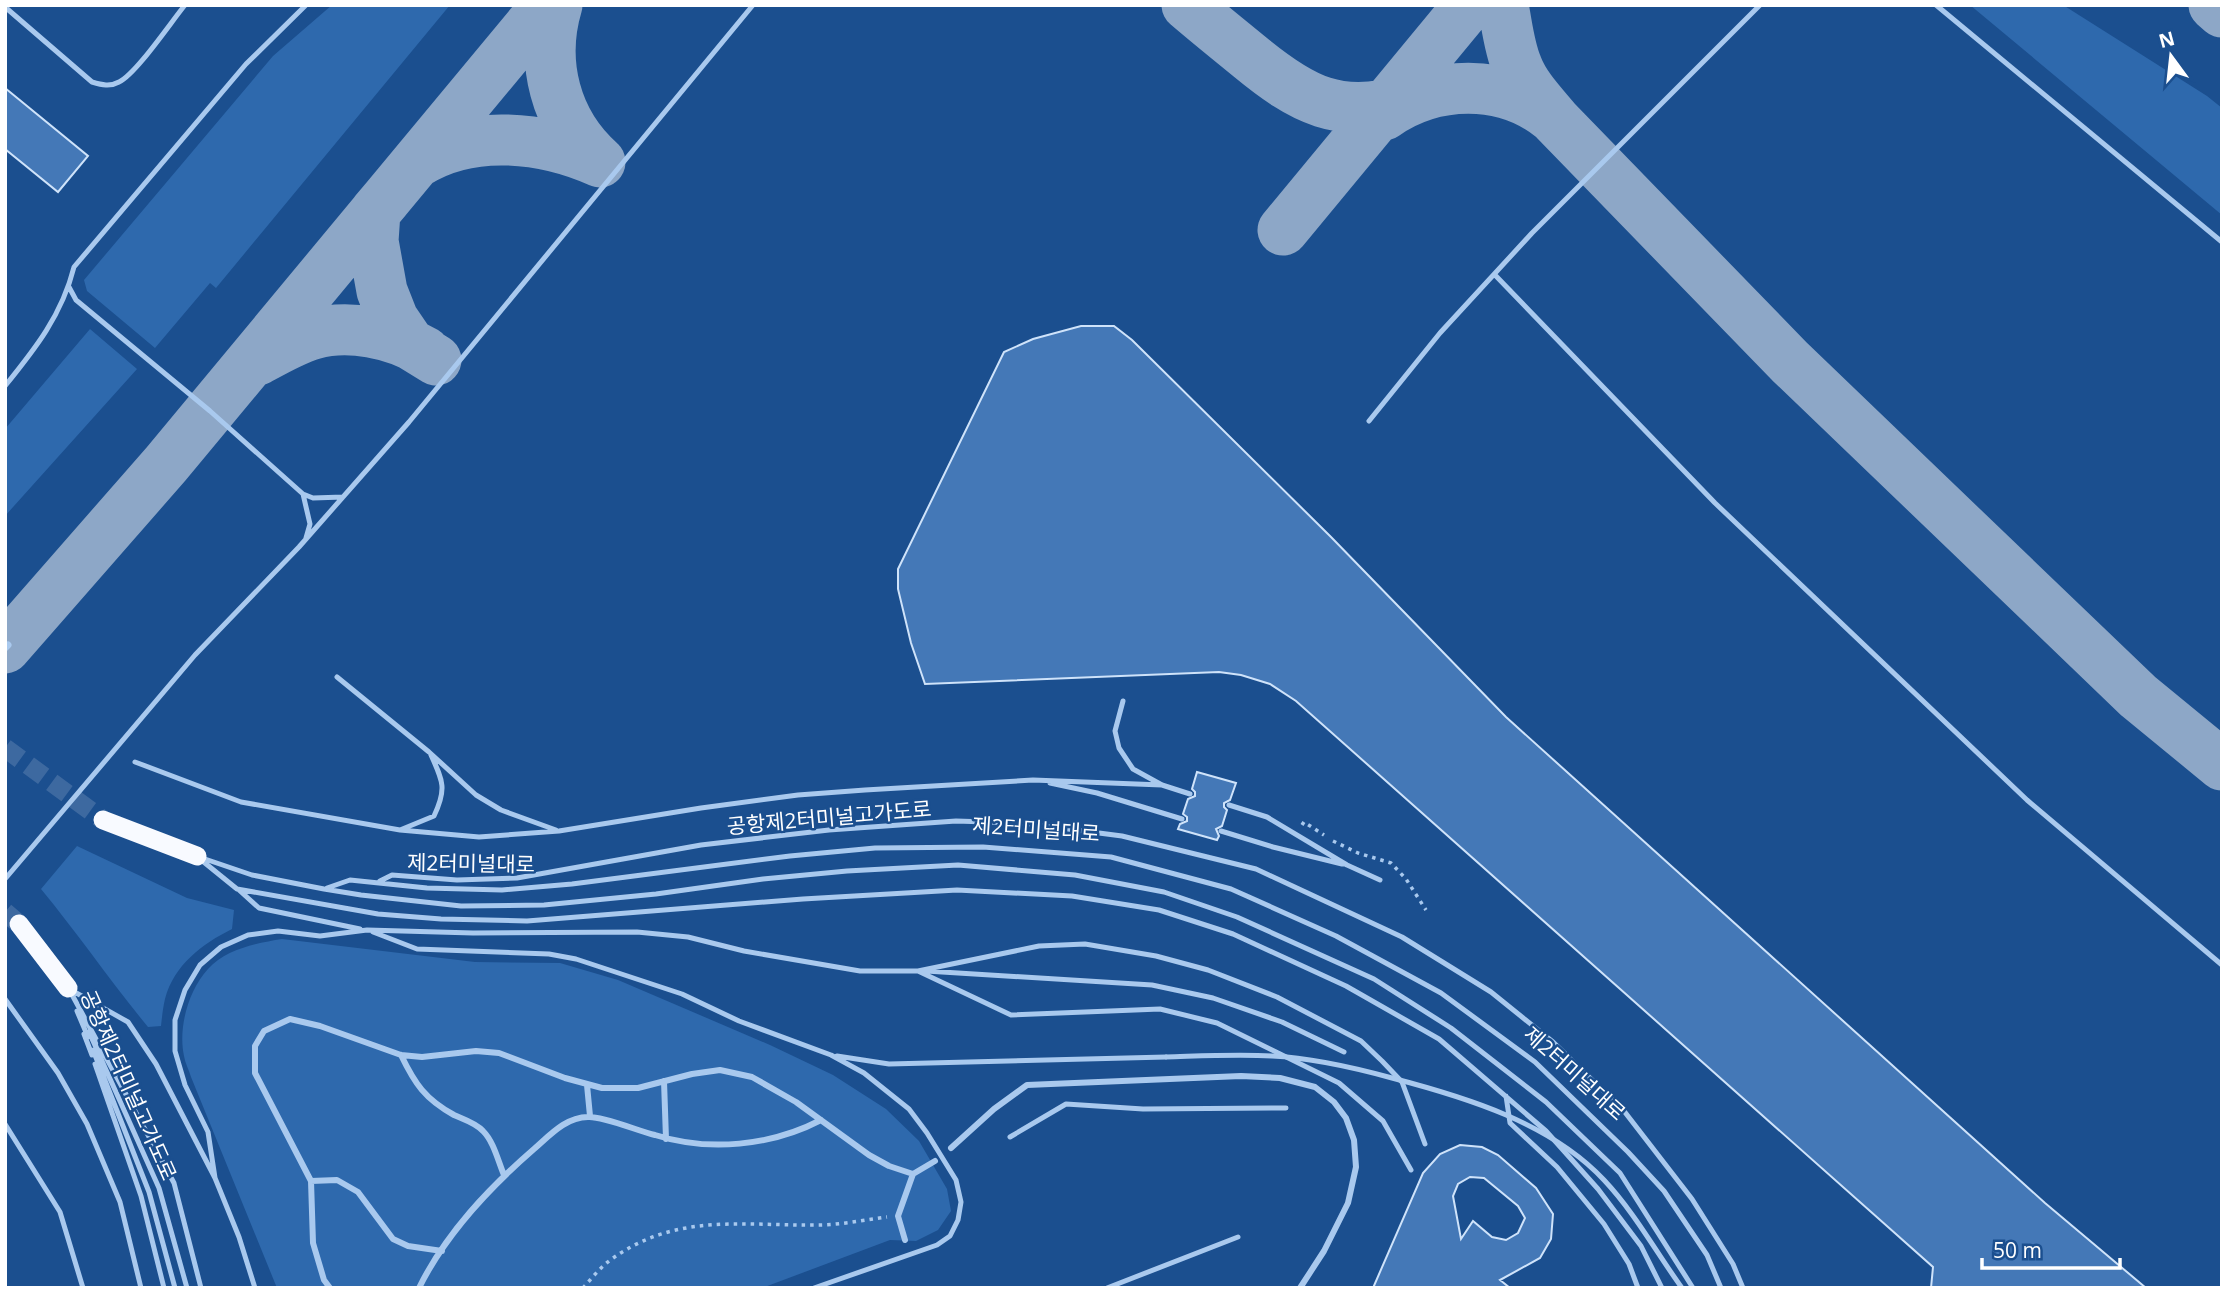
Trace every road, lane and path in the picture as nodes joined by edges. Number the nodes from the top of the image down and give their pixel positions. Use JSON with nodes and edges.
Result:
{"nodes":[{"id":1,"x":185,"y":5,"type":"edge"},
{"id":2,"x":306,"y":5,"type":"edge"},
{"id":3,"x":754,"y":5,"type":"edge"},
{"id":4,"x":1760,"y":5,"type":"edge"},
{"id":5,"x":1936,"y":5,"type":"edge"},
{"id":6,"x":5,"y":7,"type":"edge"},
{"id":7,"x":2222,"y":242,"type":"edge"},
{"id":8,"x":1495,"y":275,"type":"junction"},
{"id":9,"x":69,"y":287,"type":"junction"},
{"id":10,"x":5,"y":386,"type":"edge"},
{"id":11,"x":1369,"y":421,"type":"dead end"},
{"id":12,"x":303,"y":494,"type":"junction"},
{"id":13,"x":343,"y":497,"type":"junction"},
{"id":14,"x":299,"y":547,"type":"junction"},
{"id":15,"x":337,"y":677,"type":"dead end"},
{"id":16,"x":1123,"y":701,"type":"dead end"},
{"id":17,"x":429,"y":752,"type":"junction"},
{"id":18,"x":135,"y":762,"type":"dead end"},
{"id":19,"x":1033,"y":780,"type":"junction"},
{"id":20,"x":1162,"y":785,"type":"junction"},
{"id":21,"x":1190,"y":794,"type":"dead end"},
{"id":22,"x":1229,"y":805,"type":"dead end"},
{"id":23,"x":1182,"y":819,"type":"dead end"},
{"id":24,"x":103,"y":820,"type":"tunnel mouth"},
{"id":25,"x":400,"y":830,"type":"junction"},
{"id":26,"x":559,"y":831,"type":"junction"},
{"id":27,"x":1220,"y":831,"type":"dead end"},
{"id":28,"x":197,"y":856,"type":"junction"},
{"id":29,"x":1348,"y":865,"type":"junction"},
{"id":30,"x":5,"y":879,"type":"edge"},
{"id":31,"x":1380,"y":880,"type":"dead end"},
{"id":32,"x":377,"y":882,"type":"junction"},
{"id":33,"x":237,"y":889,"type":"junction"},
{"id":34,"x":324,"y":889,"type":"junction"},
{"id":35,"x":19,"y":924,"type":"tunnel mouth"},
{"id":36,"x":367,"y":930,"type":"junction"},
{"id":37,"x":2222,"y":964,"type":"edge"},
{"id":38,"x":918,"y":971,"type":"junction"},
{"id":39,"x":68,"y":988,"type":"junction"},
{"id":40,"x":5,"y":999,"type":"edge"},
{"id":41,"x":1344,"y":1052,"type":"dead end"},
{"id":42,"x":401,"y":1055,"type":"junction"},
{"id":43,"x":831,"y":1055,"type":"junction"},
{"id":44,"x":664,"y":1081,"type":"junction"},
{"id":45,"x":587,"y":1085,"type":"junction"},
{"id":46,"x":1505,"y":1094,"type":"junction"},
{"id":47,"x":1286,"y":1108,"type":"dead end"},
{"id":48,"x":590,"y":1116,"type":"junction"},
{"id":49,"x":821,"y":1120,"type":"junction"},
{"id":50,"x":5,"y":1124,"type":"edge"},
{"id":51,"x":1010,"y":1136,"type":"dead end"},
{"id":52,"x":666,"y":1139,"type":"junction"},
{"id":53,"x":1425,"y":1144,"type":"dead end"},
{"id":54,"x":951,"y":1148,"type":"dead end"},
{"id":55,"x":935,"y":1161,"type":"dead end"},
{"id":56,"x":1411,"y":1170,"type":"dead end"},
{"id":57,"x":913,"y":1174,"type":"junction"},
{"id":58,"x":504,"y":1175,"type":"junction"},
{"id":59,"x":215,"y":1178,"type":"junction"},
{"id":60,"x":311,"y":1181,"type":"junction"},
{"id":61,"x":898,"y":1216,"type":"junction"},
{"id":62,"x":1238,"y":1237,"type":"dead end"},
{"id":63,"x":905,"y":1240,"type":"dead end"},
{"id":64,"x":442,"y":1251,"type":"junction"},
{"id":65,"x":82,"y":1288,"type":"edge"},
{"id":66,"x":141,"y":1288,"type":"edge"},
{"id":67,"x":164,"y":1288,"type":"edge"},
{"id":68,"x":175,"y":1288,"type":"edge"},
{"id":69,"x":187,"y":1288,"type":"edge"},
{"id":70,"x":201,"y":1288,"type":"edge"},
{"id":71,"x":255,"y":1288,"type":"edge"},
{"id":72,"x":330,"y":1288,"type":"edge"},
{"id":73,"x":419,"y":1288,"type":"edge"},
{"id":74,"x":583,"y":1288,"type":"edge"},
{"id":75,"x":814,"y":1288,"type":"edge"},
{"id":76,"x":1107,"y":1288,"type":"edge"},
{"id":77,"x":1300,"y":1288,"type":"edge"},
{"id":78,"x":1638,"y":1288,"type":"edge"},
{"id":79,"x":1662,"y":1288,"type":"edge"},
{"id":80,"x":1682,"y":1288,"type":"edge"},
{"id":81,"x":1693,"y":1288,"type":"edge"},
{"id":82,"x":1721,"y":1288,"type":"edge"},
{"id":83,"x":1743,"y":1288,"type":"edge"}],
"edges":[{"from":1,"to":6,"type":"lane"},
{"from":2,"to":9,"type":"lane"},
{"from":3,"to":13,"type":"lane"},
{"from":4,"to":8,"type":"lane"},
{"from":5,"to":7,"type":"lane"},
{"from":8,"to":11,"type":"lane"},
{"from":8,"to":37,"type":"lane"},
{"from":9,"to":10,"type":"lane"},
{"from":9,"to":12,"type":"lane"},
{"from":12,"to":13,"type":"lane"},
{"from":12,"to":14,"type":"lane"},
{"from":13,"to":14,"type":"lane"},
{"from":14,"to":30,"type":"lane"},
{"from":15,"to":17,"type":"lane"},
{"from":16,"to":20,"type":"lane"},
{"from":17,"to":25,"type":"lane"},
{"from":17,"to":26,"type":"lane"},
{"from":18,"to":25,"type":"lane"},
{"from":19,"to":20,"type":"lane"},
{"from":19,"to":23,"type":"lane"},
{"from":19,"to":26,"type":"lane"},
{"from":20,"to":21,"type":"lane"},
{"from":22,"to":29,"type":"lane"},
{"from":24,"to":28,"type":"highway","name":"제2터미널대로"},
{"from":25,"to":26,"type":"lane"},
{"from":27,"to":29,"type":"lane"},
{"from":28,"to":33,"type":"lane","name":"제2터미널대로"},
{"from":28,"to":34,"type":"lane","name":"제2터미널대로"},
{"from":29,"to":31,"type":"lane"},
{"from":32,"to":34,"type":"lane","name":"제2터미널대로"},
{"from":32,"to":82,"type":"lane","name":"제2터미널대로"},
{"from":32,"to":83,"type":"lane","name":"공항제2터미널고가도로"},
{"from":33,"to":36,"type":"lane"},
{"from":33,"to":46,"type":"lane","name":"제2터미널대로"},
{"from":34,"to":81,"type":"lane"},
{"from":35,"to":39,"type":"highway"},
{"from":36,"to":38,"type":"lane"},
{"from":36,"to":43,"type":"lane"},
{"from":36,"to":59,"type":"lane"},
{"from":38,"to":41,"type":"lane"},
{"from":38,"to":53,"type":"lane"},
{"from":38,"to":56,"type":"lane"},
{"from":39,"to":59,"type":"lane"},
{"from":39,"to":67,"type":"lane","name":"공항제2터미널고가도로"},
{"from":39,"to":68,"type":"lane"},
{"from":39,"to":69,"type":"lane","name":"공항제2터미널고가도로"},
{"from":39,"to":70,"type":"lane"},
{"from":40,"to":66,"type":"lane"},
{"from":42,"to":45,"type":"street"},
{"from":42,"to":58,"type":"street"},
{"from":42,"to":60,"type":"street"},
{"from":43,"to":75,"type":"lane"},
{"from":43,"to":80,"type":"lane","bridge":true},
{"from":44,"to":45,"type":"street"},
{"from":44,"to":49,"type":"street"},
{"from":44,"to":52,"type":"street"},
{"from":45,"to":48,"type":"street"},
{"from":46,"to":78,"type":"lane"},
{"from":46,"to":79,"type":"lane","name":"제2터미널대로"},
{"from":47,"to":51,"type":"lane"},
{"from":48,"to":52,"type":"street"},
{"from":48,"to":58,"type":"street"},
{"from":49,"to":52,"type":"street"},
{"from":49,"to":57,"type":"street"},
{"from":50,"to":65,"type":"lane"},
{"from":54,"to":77,"type":"street"},
{"from":55,"to":57,"type":"street"},
{"from":57,"to":61,"type":"street"},
{"from":58,"to":64,"type":"street"},
{"from":59,"to":71,"type":"lane"},
{"from":60,"to":64,"type":"street"},
{"from":60,"to":72,"type":"street"},
{"from":61,"to":63,"type":"street"},
{"from":61,"to":74,"type":"path"},
{"from":62,"to":76,"type":"lane"},
{"from":64,"to":73,"type":"street"}]}
